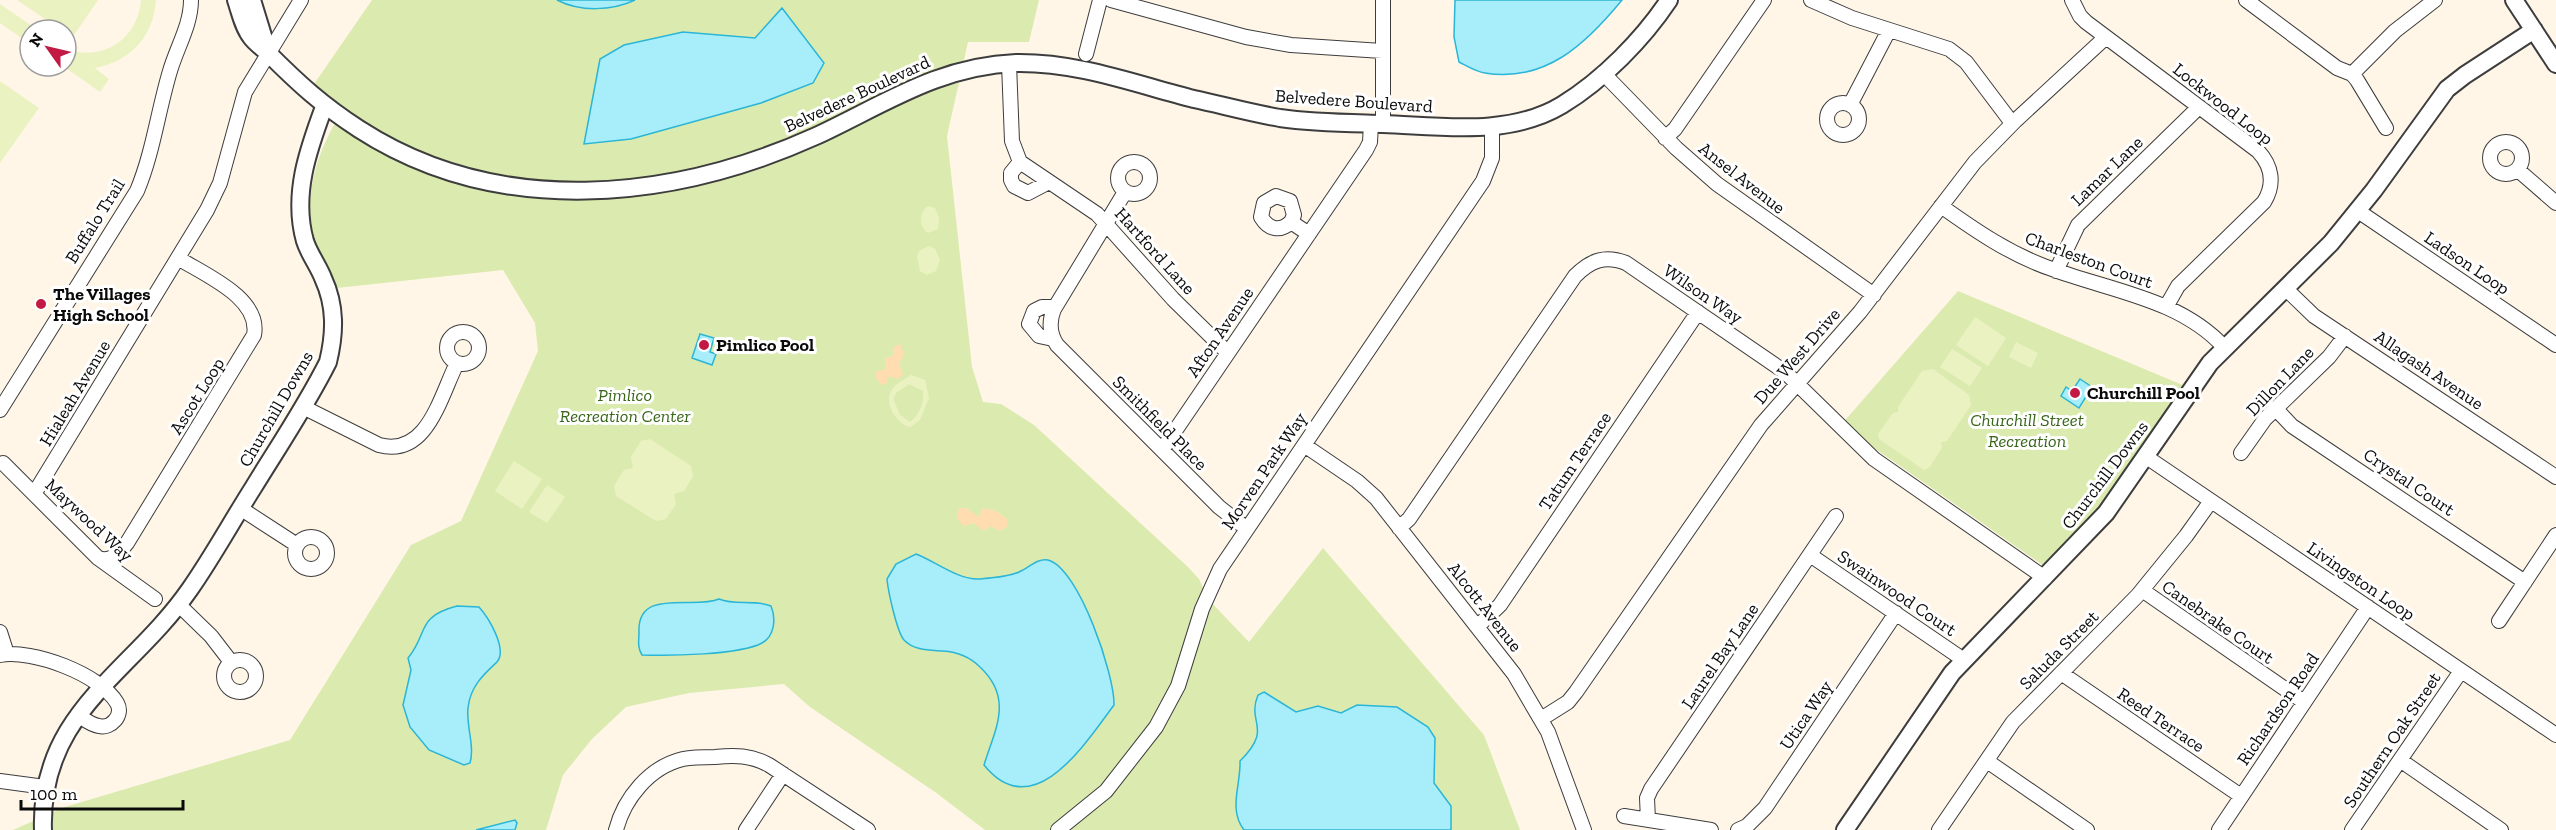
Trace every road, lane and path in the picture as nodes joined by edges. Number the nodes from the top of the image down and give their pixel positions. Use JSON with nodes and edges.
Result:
{"nodes":[{"id":1,"x":191,"y":0,"type":"edge"},
{"id":2,"x":236,"y":0,"type":"edge"},
{"id":3,"x":252,"y":0,"type":"edge"},
{"id":4,"x":301,"y":0,"type":"edge"},
{"id":5,"x":1100,"y":0,"type":"edge"},
{"id":6,"x":1111,"y":0,"type":"edge"},
{"id":7,"x":1383,"y":0,"type":"edge"},
{"id":8,"x":1670,"y":0,"type":"edge"},
{"id":9,"x":1764,"y":0,"type":"edge"},
{"id":10,"x":1811,"y":0,"type":"edge"},
{"id":11,"x":2072,"y":0,"type":"edge"},
{"id":12,"x":2246,"y":0,"type":"edge"},
{"id":13,"x":2435,"y":0,"type":"edge"},
{"id":14,"x":2514,"y":0,"type":"edge"},
{"id":15,"x":2421,"y":4,"type":"edge"},
{"id":16,"x":1889,"y":30,"type":"junction"},
{"id":17,"x":2534,"y":30,"type":"junction"},
{"id":18,"x":2106,"y":37,"type":"junction"},
{"id":19,"x":1382,"y":51,"type":"junction"},
{"id":20,"x":268,"y":52,"type":"junction"},
{"id":21,"x":1086,"y":54,"type":"dead end"},
{"id":22,"x":1009,"y":64,"type":"junction"},
{"id":23,"x":2556,"y":64,"type":"edge"},
{"id":24,"x":1603,"y":73,"type":"junction"},
{"id":25,"x":2352,"y":74,"type":"junction"},
{"id":26,"x":1850,"y":105,"type":"dead end"},
{"id":27,"x":324,"y":107,"type":"junction"},
{"id":28,"x":2199,"y":107,"type":"junction"},
{"id":29,"x":2012,"y":123,"type":"junction"},
{"id":30,"x":1377,"y":124,"type":"junction"},
{"id":31,"x":1492,"y":126,"type":"junction"},
{"id":32,"x":2386,"y":128,"type":"dead end"},
{"id":33,"x":1665,"y":138,"type":"junction"},
{"id":34,"x":1020,"y":162,"type":"junction"},
{"id":35,"x":2518,"y":170,"type":"dead end"},
{"id":36,"x":1049,"y":182,"type":"junction"},
{"id":37,"x":1125,"y":192,"type":"dead end"},
{"id":38,"x":2556,"y":202,"type":"edge"},
{"id":39,"x":1941,"y":206,"type":"junction"},
{"id":40,"x":2358,"y":211,"type":"junction"},
{"id":41,"x":1291,"y":222,"type":"dead end"},
{"id":42,"x":1107,"y":225,"type":"junction"},
{"id":43,"x":1309,"y":234,"type":"junction"},
{"id":44,"x":178,"y":258,"type":"junction"},
{"id":45,"x":2056,"y":271,"type":"junction"},
{"id":46,"x":2286,"y":289,"type":"junction"},
{"id":47,"x":1874,"y":295,"type":"junction"},
{"id":48,"x":1055,"y":307,"type":"junction"},
{"id":49,"x":2166,"y":307,"type":"junction"},
{"id":50,"x":1698,"y":312,"type":"junction"},
{"id":51,"x":2345,"y":336,"type":"junction"},
{"id":52,"x":1053,"y":339,"type":"junction"},
{"id":53,"x":2556,"y":345,"type":"edge"},
{"id":54,"x":2224,"y":347,"type":"junction"},
{"id":55,"x":1228,"y":353,"type":"junction"},
{"id":56,"x":457,"y":363,"type":"dead end"},
{"id":57,"x":1799,"y":382,"type":"junction"},
{"id":58,"x":303,"y":407,"type":"junction"},
{"id":59,"x":2275,"y":408,"type":"junction"},
{"id":60,"x":0,"y":410,"type":"edge"},
{"id":61,"x":1304,"y":445,"type":"junction"},
{"id":62,"x":1162,"y":450,"type":"junction"},
{"id":63,"x":2241,"y":453,"type":"dead end"},
{"id":64,"x":2145,"y":456,"type":"junction"},
{"id":65,"x":3,"y":463,"type":"dead end"},
{"id":66,"x":2556,"y":477,"type":"edge"},
{"id":67,"x":34,"y":494,"type":"junction"},
{"id":68,"x":2211,"y":501,"type":"junction"},
{"id":69,"x":240,"y":508,"type":"junction"},
{"id":70,"x":1836,"y":516,"type":"dead end"},
{"id":71,"x":1399,"y":528,"type":"junction"},
{"id":72,"x":1246,"y":529,"type":"junction"},
{"id":73,"x":2556,"y":535,"type":"edge"},
{"id":74,"x":297,"y":545,"type":"dead end"},
{"id":75,"x":1810,"y":555,"type":"junction"},
{"id":76,"x":98,"y":558,"type":"junction"},
{"id":77,"x":2045,"y":578,"type":"junction"},
{"id":78,"x":2525,"y":582,"type":"junction"},
{"id":79,"x":2142,"y":590,"type":"junction"},
{"id":80,"x":155,"y":598,"type":"dead end"},
{"id":81,"x":179,"y":605,"type":"junction"},
{"id":82,"x":2368,"y":608,"type":"junction"},
{"id":83,"x":1896,"y":613,"type":"junction"},
{"id":84,"x":2499,"y":621,"type":"dead end"},
{"id":85,"x":1478,"y":626,"type":"junction"},
{"id":86,"x":0,"y":632,"type":"edge"},
{"id":87,"x":4,"y":654,"type":"edge"},
{"id":88,"x":1965,"y":660,"type":"junction"},
{"id":89,"x":231,"y":662,"type":"dead end"},
{"id":90,"x":2461,"y":670,"type":"junction"},
{"id":91,"x":2061,"y":673,"type":"junction"},
{"id":92,"x":101,"y":689,"type":"junction"},
{"id":93,"x":2304,"y":702,"type":"junction"},
{"id":94,"x":78,"y":715,"type":"junction"},
{"id":95,"x":1541,"y":718,"type":"junction"},
{"id":96,"x":2556,"y":735,"type":"edge"},
{"id":97,"x":2400,"y":760,"type":"junction"},
{"id":98,"x":1987,"y":761,"type":"junction"},
{"id":99,"x":783,"y":774,"type":"junction"},
{"id":100,"x":0,"y":781,"type":"edge"},
{"id":101,"x":45,"y":787,"type":"junction"},
{"id":102,"x":2241,"y":796,"type":"junction"},
{"id":103,"x":1624,"y":816,"type":"dead end"},
{"id":104,"x":2483,"y":818,"type":"junction"},
{"id":105,"x":1648,"y":820,"type":"junction"},
{"id":106,"x":2082,"y":829,"type":"edge"},
{"id":107,"x":44,"y":830,"type":"edge"},
{"id":108,"x":616,"y":830,"type":"edge"},
{"id":109,"x":746,"y":830,"type":"edge"},
{"id":110,"x":868,"y":830,"type":"edge"},
{"id":111,"x":1058,"y":830,"type":"edge"},
{"id":112,"x":1584,"y":830,"type":"edge"},
{"id":113,"x":1711,"y":830,"type":"edge"},
{"id":114,"x":1738,"y":830,"type":"edge"},
{"id":115,"x":1845,"y":830,"type":"edge"},
{"id":116,"x":1939,"y":830,"type":"edge"},
{"id":117,"x":2219,"y":830,"type":"edge"},
{"id":118,"x":2352,"y":830,"type":"edge"},
{"id":119,"x":2475,"y":830,"type":"edge"},
{"id":120,"x":2501,"y":830,"type":"edge"}],
"edges":[{"from":1,"to":60,"type":"street","name":"Buffalo Trail"},
{"from":2,"to":20,"type":"street","name":"Belvedere Boulevard"},
{"from":3,"to":20,"type":"street","name":"Belvedere Boulevard"},
{"from":4,"to":20,"type":"street","name":"Hialeah Avenue"},
{"from":5,"to":21,"type":"street"},
{"from":6,"to":19,"type":"street"},
{"from":7,"to":19,"type":"street","name":"Afton Avenue"},
{"from":8,"to":24,"type":"street","name":"Belvedere Boulevard"},
{"from":9,"to":33,"type":"street"},
{"from":10,"to":16,"type":"street"},
{"from":11,"to":18,"type":"street","name":"Lockwood Loop"},
{"from":12,"to":25,"type":"street"},
{"from":13,"to":15,"type":"street"},
{"from":14,"to":17,"type":"street"},
{"from":15,"to":25,"type":"street"},
{"from":16,"to":26,"type":"street"},
{"from":16,"to":29,"type":"street"},
{"from":17,"to":23,"type":"street"},
{"from":17,"to":40,"type":"street","name":"Churchill Downs"},
{"from":18,"to":28,"type":"street","name":"Lockwood Loop"},
{"from":18,"to":29,"type":"street","name":"Due West Drive"},
{"from":19,"to":30,"type":"street","name":"Afton Avenue"},
{"from":20,"to":27,"type":"street","name":"Belvedere Boulevard"},
{"from":20,"to":44,"type":"street","name":"Hialeah Avenue"},
{"from":22,"to":27,"type":"street","name":"Belvedere Boulevard"},
{"from":22,"to":30,"type":"street","name":"Belvedere Boulevard"},
{"from":22,"to":34,"type":"street"},
{"from":24,"to":31,"type":"street","name":"Belvedere Boulevard"},
{"from":24,"to":33,"type":"street","name":"Ansel Avenue"},
{"from":25,"to":32,"type":"street"},
{"from":27,"to":58,"type":"street","name":"Churchill Downs"},
{"from":28,"to":45,"type":"street","name":"Lamar Lane"},
{"from":28,"to":49,"type":"street","name":"Lockwood Loop"},
{"from":29,"to":39,"type":"street","name":"Due West Drive"},
{"from":30,"to":31,"type":"street","name":"Belvedere Boulevard"},
{"from":30,"to":43,"type":"street","name":"Afton Avenue"},
{"from":31,"to":61,"type":"street","name":"Morven Park Way"},
{"from":33,"to":47,"type":"street","name":"Ansel Avenue"},
{"from":34,"to":36,"type":"street","name":"Hartford Lane"},
{"from":34,"to":36,"type":"street"},
{"from":35,"to":38,"type":"street"},
{"from":36,"to":42,"type":"street","name":"Hartford Lane"},
{"from":37,"to":42,"type":"street"},
{"from":39,"to":45,"type":"street","name":"Charleston Court"},
{"from":39,"to":47,"type":"street","name":"Due West Drive"},
{"from":40,"to":46,"type":"street","name":"Churchill Downs"},
{"from":40,"to":53,"type":"street","name":"Ladson Loop"},
{"from":41,"to":43,"type":"street"},
{"from":42,"to":48,"type":"street"},
{"from":42,"to":55,"type":"street","name":"Hartford Lane"},
{"from":43,"to":55,"type":"street","name":"Afton Avenue"},
{"from":44,"to":67,"type":"street","name":"Hialeah Avenue"},
{"from":44,"to":76,"type":"street","name":"Ascot Loop"},
{"from":45,"to":49,"type":"street","name":"Charleston Court"},
{"from":46,"to":51,"type":"street","name":"Allagash Avenue"},
{"from":46,"to":54,"type":"street","name":"Churchill Downs"},
{"from":47,"to":57,"type":"street","name":"Due West Drive"},
{"from":48,"to":52,"type":"street"},
{"from":48,"to":52,"type":"street","name":"Smithfield Place"},
{"from":49,"to":54,"type":"street","name":"Charleston Court"},
{"from":50,"to":57,"type":"street","name":"Wilson Way"},
{"from":50,"to":71,"type":"street","name":"Wilson Way"},
{"from":50,"to":85,"type":"street","name":"Tatum Terrace"},
{"from":51,"to":59,"type":"street","name":"Dillon Lane"},
{"from":51,"to":66,"type":"street","name":"Allagash Avenue"},
{"from":52,"to":62,"type":"street","name":"Smithfield Place"},
{"from":54,"to":64,"type":"street","name":"Churchill Downs"},
{"from":55,"to":62,"type":"street","name":"Afton Avenue"},
{"from":56,"to":58,"type":"street"},
{"from":57,"to":77,"type":"street","name":"Wilson Way"},
{"from":57,"to":95,"type":"street","name":"Due West Drive"},
{"from":58,"to":69,"type":"street","name":"Churchill Downs"},
{"from":59,"to":63,"type":"street","name":"Dillon Lane"},
{"from":59,"to":78,"type":"street","name":"Crystal Court"},
{"from":61,"to":71,"type":"street","name":"Alcott Avenue"},
{"from":61,"to":72,"type":"street","name":"Morven Park Way"},
{"from":62,"to":72,"type":"street","name":"Smithfield Place"},
{"from":64,"to":68,"type":"street","name":"Livingston Loop"},
{"from":64,"to":77,"type":"street","name":"Churchill Downs"},
{"from":65,"to":67,"type":"street","name":"Maywood Way"},
{"from":67,"to":76,"type":"street","name":"Maywood Way"},
{"from":68,"to":79,"type":"street","name":"Saluda Street"},
{"from":68,"to":82,"type":"street","name":"Livingston Loop"},
{"from":69,"to":74,"type":"street"},
{"from":69,"to":81,"type":"street","name":"Churchill Downs"},
{"from":70,"to":75,"type":"street","name":"Laurel Bay Lane"},
{"from":71,"to":85,"type":"street","name":"Alcott Avenue"},
{"from":72,"to":111,"type":"street","name":"Morven Park Way"},
{"from":73,"to":78,"type":"street"},
{"from":75,"to":83,"type":"street","name":"Swainwood Court"},
{"from":75,"to":105,"type":"street","name":"Laurel Bay Lane"},
{"from":76,"to":80,"type":"street","name":"Maywood Way"},
{"from":77,"to":88,"type":"street","name":"Churchill Downs"},
{"from":78,"to":84,"type":"street"},
{"from":79,"to":91,"type":"street","name":"Saluda Street"},
{"from":79,"to":93,"type":"street","name":"Canebrake Court"},
{"from":81,"to":89,"type":"street"},
{"from":81,"to":92,"type":"street","name":"Churchill Downs"},
{"from":82,"to":90,"type":"street","name":"Livingston Loop"},
{"from":82,"to":93,"type":"street","name":"Richardson Road"},
{"from":83,"to":88,"type":"street","name":"Swainwood Court"},
{"from":83,"to":114,"type":"street","name":"Utica Way"},
{"from":85,"to":95,"type":"street","name":"Alcott Avenue"},
{"from":86,"to":87,"type":"street"},
{"from":87,"to":92,"type":"street"},
{"from":88,"to":115,"type":"street","name":"Churchill Downs"},
{"from":90,"to":96,"type":"street","name":"Livingston Loop"},
{"from":90,"to":97,"type":"street","name":"Southern Oak Street"},
{"from":91,"to":98,"type":"street","name":"Saluda Street"},
{"from":91,"to":102,"type":"street","name":"Reed Terrace"},
{"from":92,"to":94,"type":"street","name":"Churchill Downs"},
{"from":92,"to":94,"type":"street"},
{"from":93,"to":102,"type":"street","name":"Richardson Road"},
{"from":94,"to":101,"type":"street","name":"Churchill Downs"},
{"from":95,"to":112,"type":"street","name":"Alcott Avenue"},
{"from":97,"to":104,"type":"street"},
{"from":97,"to":118,"type":"street","name":"Southern Oak Street"},
{"from":98,"to":106,"type":"street"},
{"from":98,"to":116,"type":"street","name":"Saluda Street"},
{"from":99,"to":108,"type":"street"},
{"from":99,"to":109,"type":"street"},
{"from":99,"to":110,"type":"street"},
{"from":100,"to":101,"type":"street"},
{"from":101,"to":107,"type":"street","name":"Churchill Downs"},
{"from":102,"to":117,"type":"street","name":"Richardson Road"},
{"from":103,"to":105,"type":"street"},
{"from":104,"to":119,"type":"street"},
{"from":104,"to":120,"type":"street"},
{"from":105,"to":113,"type":"street"}]}
